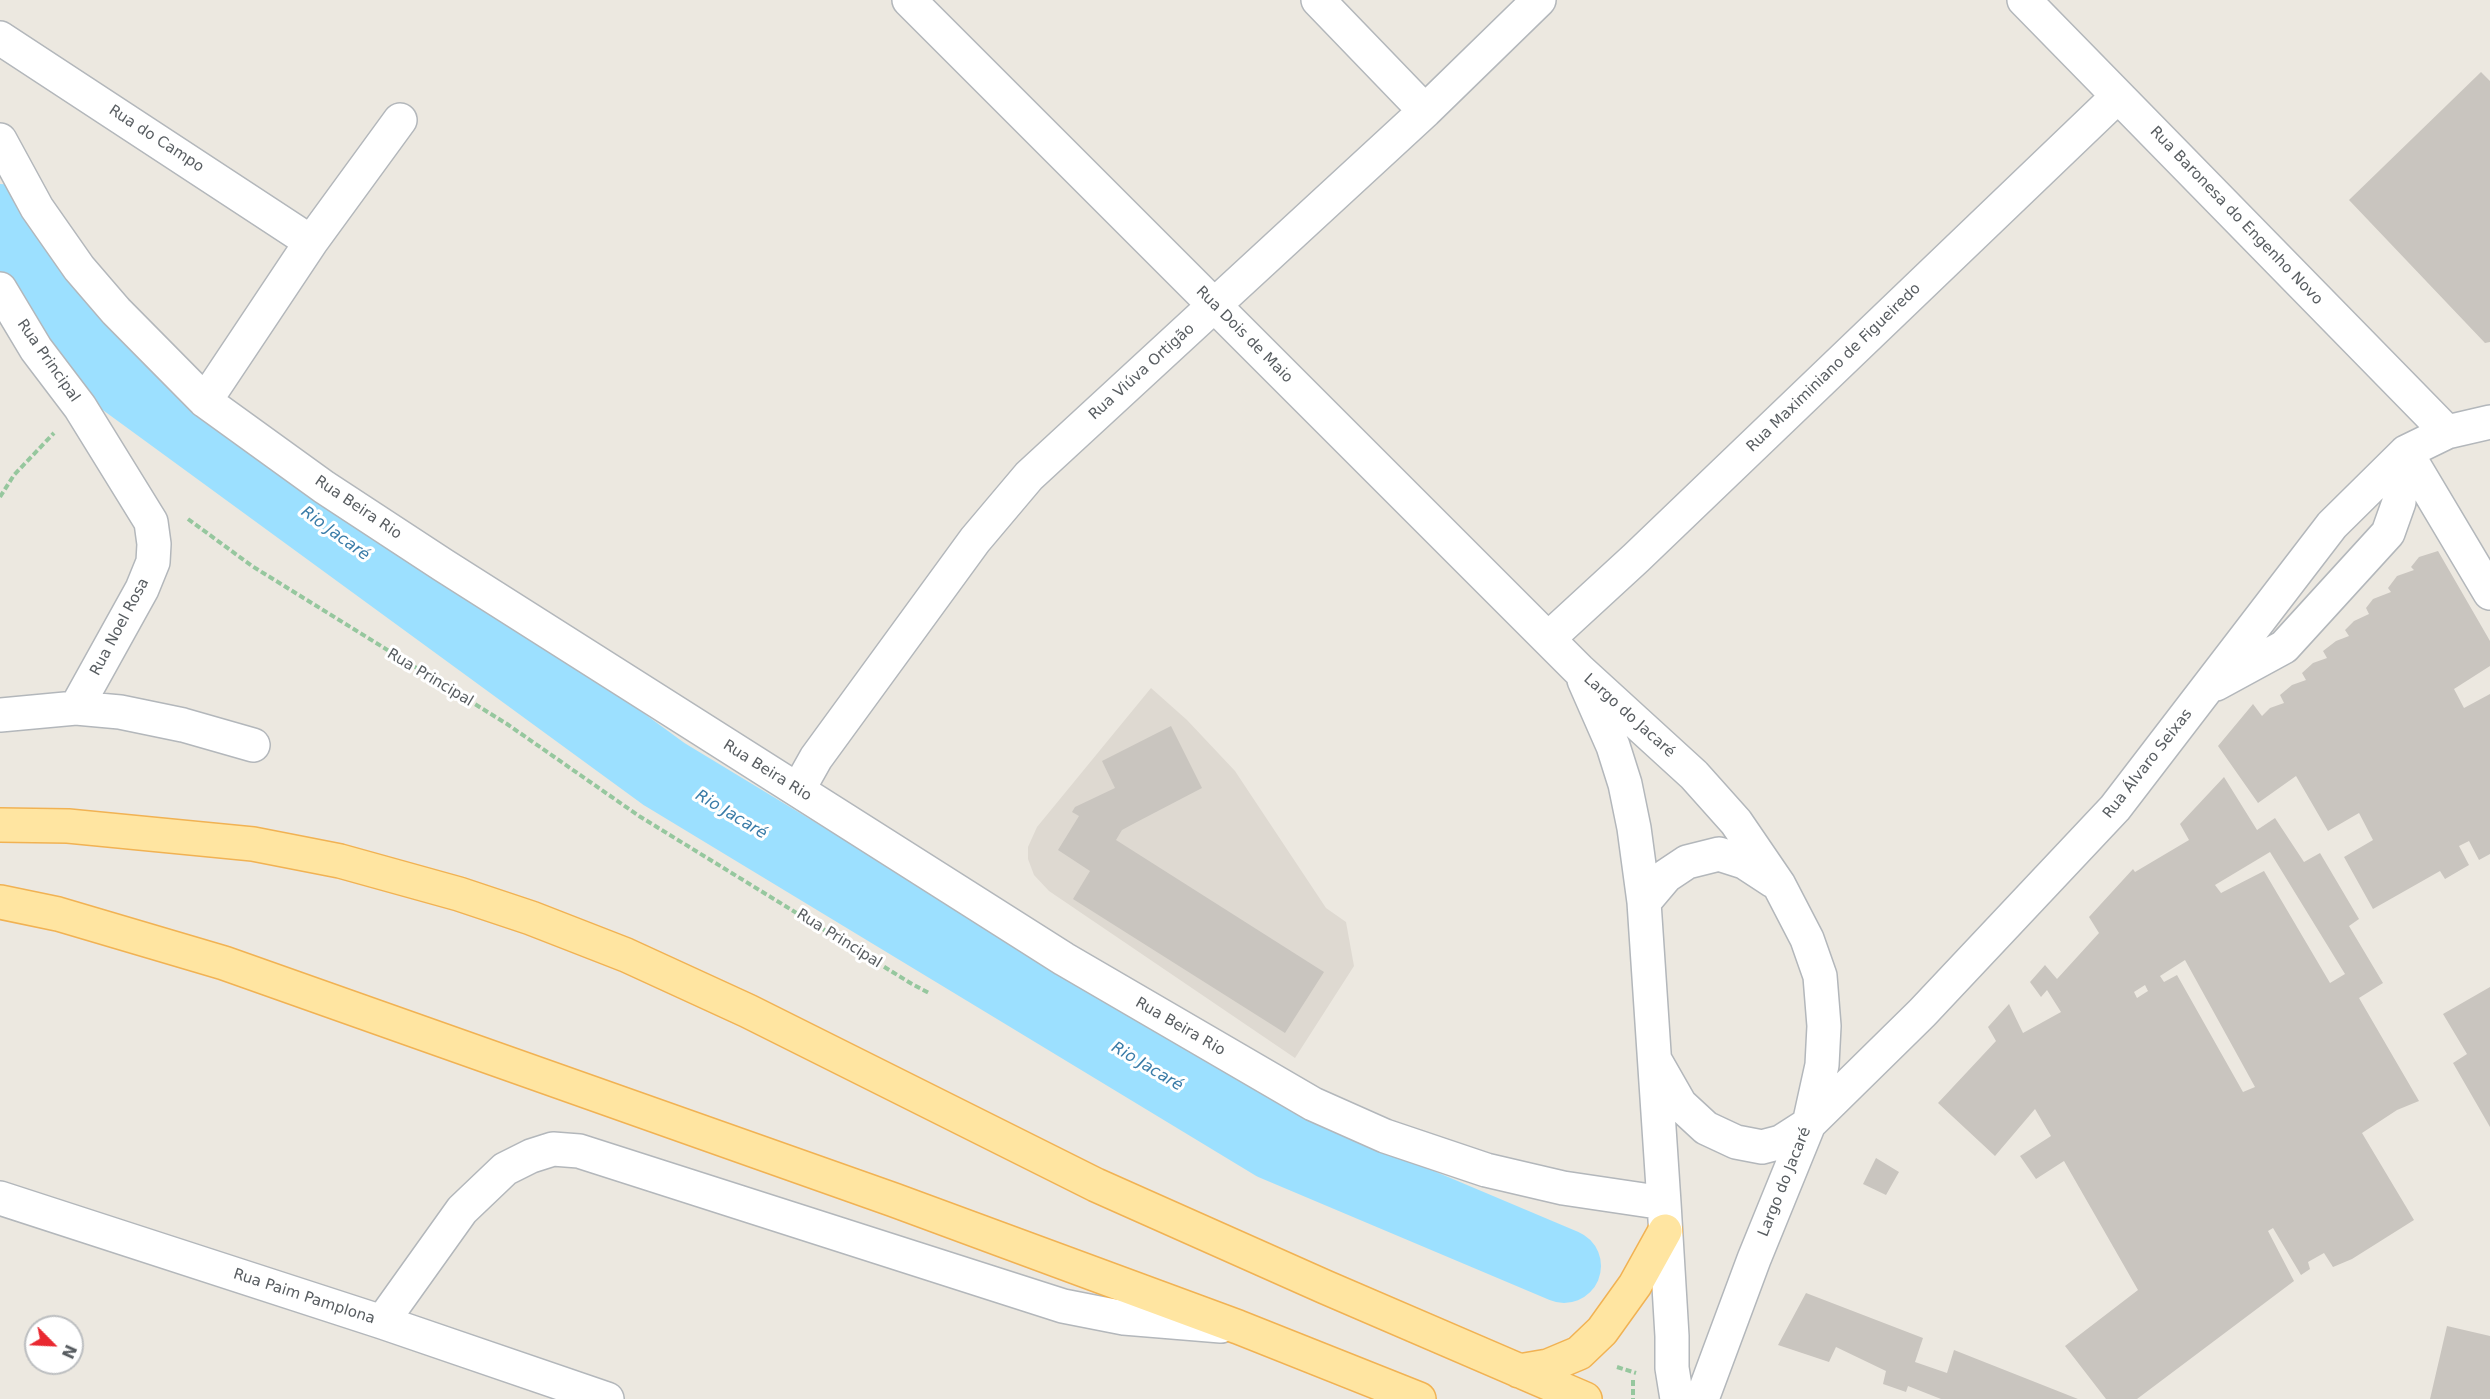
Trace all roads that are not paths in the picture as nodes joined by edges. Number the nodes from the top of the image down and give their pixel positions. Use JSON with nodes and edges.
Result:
{"nodes":[{"id":1,"x":909,"y":0,"type":"edge"},
{"id":2,"x":1318,"y":0,"type":"edge"},
{"id":3,"x":1539,"y":0,"type":"edge"},
{"id":4,"x":2024,"y":0,"type":"edge"},
{"id":5,"x":0,"y":38,"type":"edge"},
{"id":6,"x":2118,"y":96,"type":"junction"},
{"id":7,"x":1425,"y":111,"type":"junction"},
{"id":8,"x":400,"y":120,"type":"dead end"},
{"id":9,"x":0,"y":140,"type":"edge"},
{"id":10,"x":311,"y":242,"type":"junction"},
{"id":11,"x":0,"y":289,"type":"edge"},
{"id":12,"x":1215,"y":306,"type":"junction"},
{"id":13,"x":205,"y":401,"type":"junction"},
{"id":14,"x":2490,"y":422,"type":"edge"},
{"id":15,"x":2447,"y":432,"type":"junction"},
{"id":16,"x":2401,"y":458,"type":"junction"},
{"id":17,"x":123,"y":474,"type":"joint"},
{"id":18,"x":2490,"y":593,"type":"edge"},
{"id":19,"x":1549,"y":638,"type":"junction"},
{"id":20,"x":1579,"y":670,"type":"junction"},
{"id":21,"x":2207,"y":689,"type":"junction"},
{"id":22,"x":76,"y":708,"type":"junction"},
{"id":23,"x":0,"y":715,"type":"edge"},
{"id":24,"x":253,"y":746,"type":"dead end"},
{"id":25,"x":798,"y":790,"type":"junction"},
{"id":26,"x":0,"y":825,"type":"edge"},
{"id":27,"x":1779,"y":885,"type":"junction"},
{"id":28,"x":0,"y":902,"type":"edge"},
{"id":29,"x":1644,"y":902,"type":"junction"},
{"id":30,"x":1656,"y":1062,"type":"junction"},
{"id":31,"x":1809,"y":1124,"type":"junction"},
{"id":32,"x":0,"y":1198,"type":"edge"},
{"id":33,"x":1665,"y":1217,"type":"junction"},
{"id":34,"x":382,"y":1322,"type":"junction"},
{"id":35,"x":1238,"y":1327,"type":"junction"},
{"id":36,"x":1519,"y":1371,"type":"junction"},
{"id":37,"x":607,"y":1399,"type":"edge"},
{"id":38,"x":1419,"y":1399,"type":"edge"},
{"id":39,"x":1585,"y":1399,"type":"edge"},
{"id":40,"x":1677,"y":1399,"type":"edge"},
{"id":41,"x":1702,"y":1399,"type":"edge"}],
"edges":[{"from":1,"to":12,"type":"street","name":"Rua Dois de Maio"},
{"from":2,"to":7,"type":"street"},
{"from":3,"to":7,"type":"street","name":"Rua Viúva Ortigão"},
{"from":4,"to":6,"type":"street","name":"Rua Baronesa do Engenho Novo"},
{"from":5,"to":10,"type":"street","name":"Rua do Campo"},
{"from":6,"to":15,"type":"street","name":"Rua Baronesa do Engenho Novo"},
{"from":6,"to":19,"type":"street","name":"Rua Maximiniano de Figueiredo"},
{"from":7,"to":12,"type":"street","name":"Rua Viúva Ortigão"},
{"from":8,"to":10,"type":"street"},
{"from":9,"to":13,"type":"street","name":"Rua Beira Rio"},
{"from":10,"to":13,"type":"street"},
{"from":11,"to":17,"type":"street","name":"Rua Principal"},
{"from":12,"to":19,"type":"street","name":"Rua Dois de Maio"},
{"from":12,"to":25,"type":"street","name":"Rua Viúva Ortigão"},
{"from":13,"to":25,"type":"street","name":"Rua Beira Rio"},
{"from":14,"to":15,"type":"street","name":"Rua Álvaro Seixas"},
{"from":15,"to":16,"type":"street","name":"Rua Álvaro Seixas"},
{"from":16,"to":18,"type":"street"},
{"from":16,"to":21,"type":"street","name":"Rua Álvaro Seixas"},
{"from":16,"to":21,"type":"street"},
{"from":17,"to":22,"type":"street","name":"Rua Noel Rosa"},
{"from":19,"to":20,"type":"street","name":"Rua Dois de Maio"},
{"from":20,"to":27,"type":"street","name":"Largo do Jacaré"},
{"from":20,"to":29,"type":"street","name":"Largo do Jacaré"},
{"from":21,"to":31,"type":"street","name":"Rua Álvaro Seixas"},
{"from":22,"to":23,"type":"street"},
{"from":22,"to":24,"type":"street"},
{"from":25,"to":33,"type":"street","name":"Rua Beira Rio"},
{"from":26,"to":36,"type":"main road"},
{"from":27,"to":29,"type":"street"},
{"from":27,"to":31,"type":"street","name":"Largo do Jacaré"},
{"from":28,"to":35,"type":"main road"},
{"from":29,"to":30,"type":"street","name":"Largo do Jacaré"},
{"from":30,"to":31,"type":"street"},
{"from":30,"to":33,"type":"street","name":"Largo do Jacaré"},
{"from":31,"to":41,"type":"street","name":"Largo do Jacaré"},
{"from":32,"to":34,"type":"street","name":"Rua Paim Pamplona"},
{"from":33,"to":36,"type":"main road"},
{"from":33,"to":40,"type":"street","name":"Largo do Jacaré"},
{"from":34,"to":35,"type":"street"},
{"from":34,"to":37,"type":"street","name":"Rua Paim Pamplona"},
{"from":35,"to":38,"type":"main road"},
{"from":36,"to":39,"type":"main road"}]}
